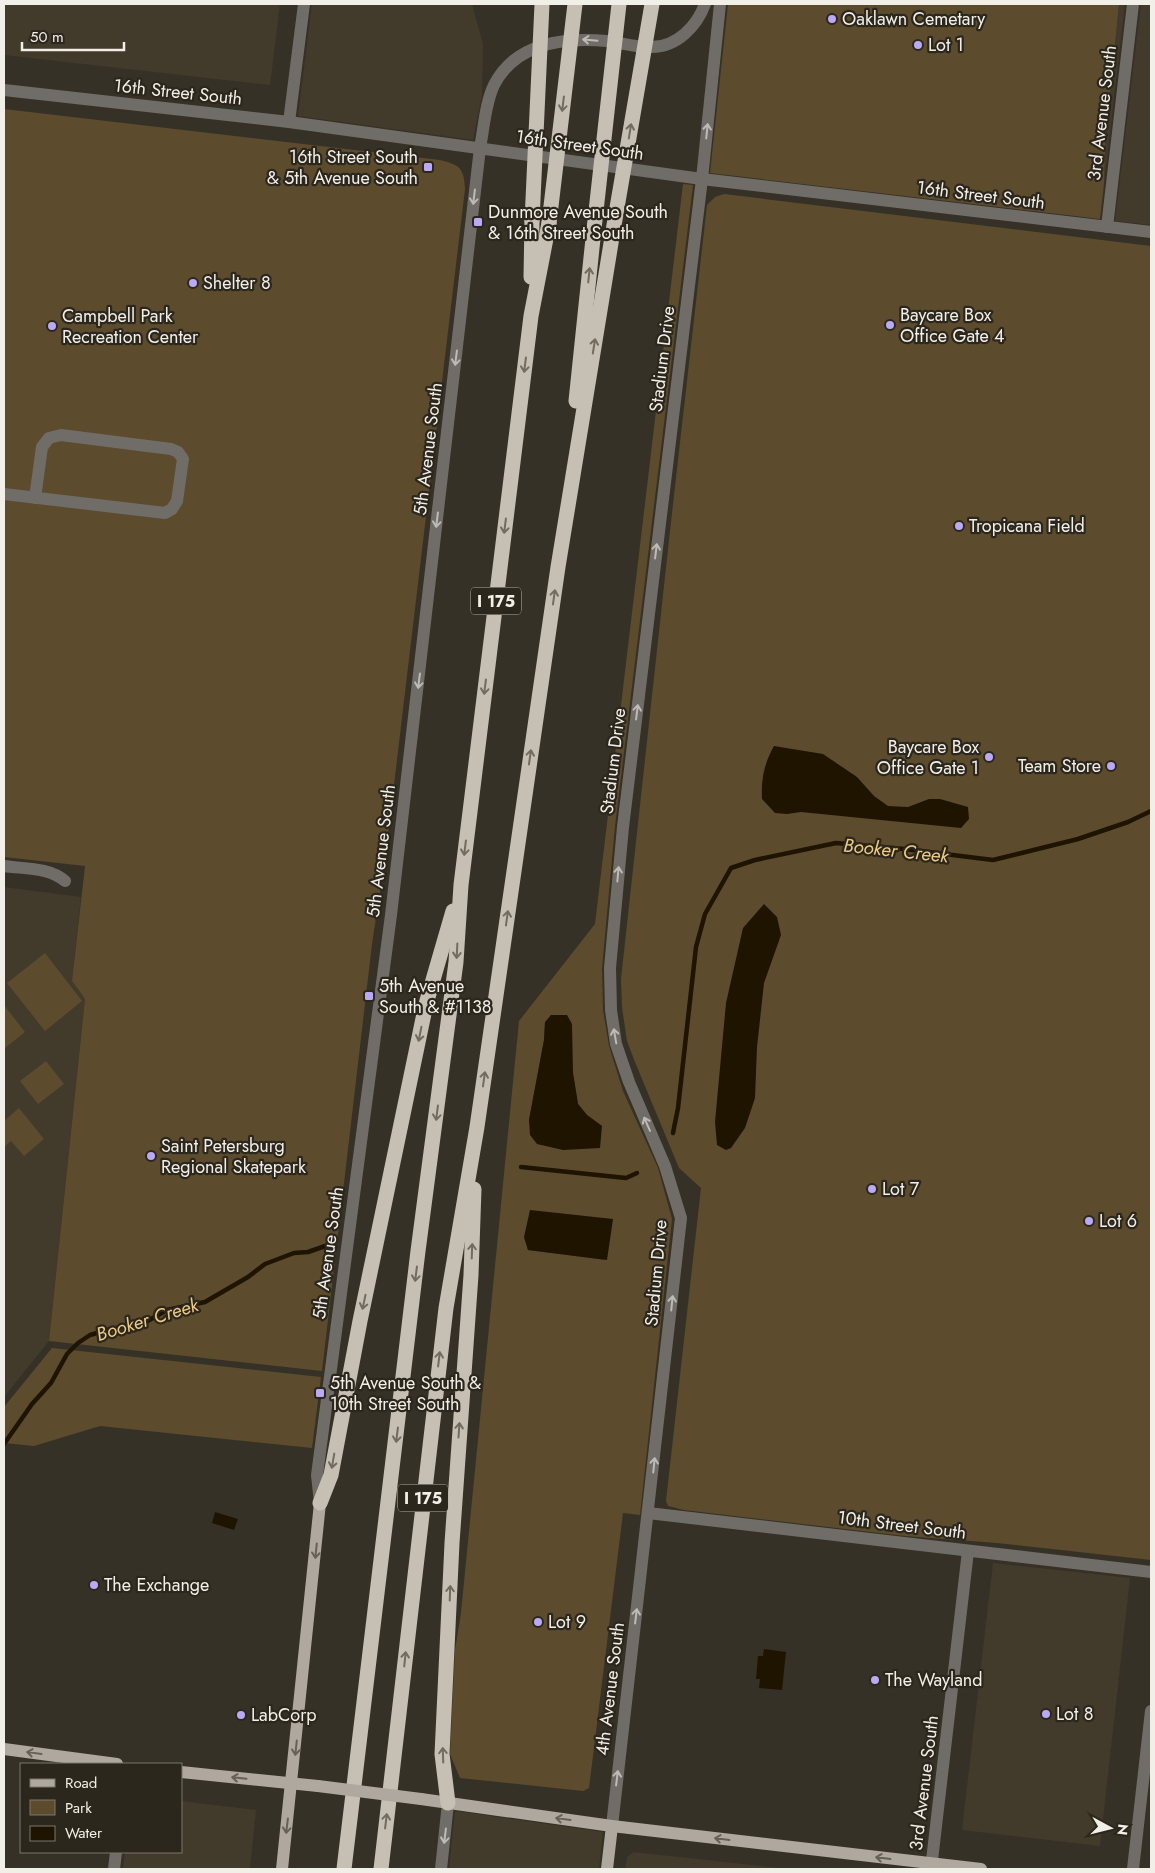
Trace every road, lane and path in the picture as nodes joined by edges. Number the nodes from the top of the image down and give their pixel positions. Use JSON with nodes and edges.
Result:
{"nodes":[{"id":1,"x":304,"y":4,"type":"edge"},
{"id":2,"x":542,"y":4,"type":"edge"},
{"id":3,"x":575,"y":4,"type":"edge"},
{"id":4,"x":619,"y":4,"type":"edge"},
{"id":5,"x":652,"y":4,"type":"edge"},
{"id":6,"x":705,"y":4,"type":"edge"},
{"id":7,"x":720,"y":4,"type":"edge"},
{"id":8,"x":1133,"y":4,"type":"edge"},
{"id":9,"x":4,"y":90,"type":"edge"},
{"id":10,"x":289,"y":122,"type":"junction"},
{"id":11,"x":480,"y":148,"type":"junction"},
{"id":12,"x":702,"y":180,"type":"junction"},
{"id":13,"x":1107,"y":227,"type":"junction"},
{"id":14,"x":1151,"y":232,"type":"edge"},
{"id":15,"x":531,"y":316,"type":"junction"},
{"id":16,"x":4,"y":494,"type":"edge"},
{"id":17,"x":36,"y":498,"type":"junction"},
{"id":18,"x":558,"y":567,"type":"junction"},
{"id":19,"x":4,"y":866,"type":"edge"},
{"id":20,"x":65,"y":881,"type":"dead end"},
{"id":21,"x":461,"y":885,"type":"junction"},
{"id":22,"x":477,"y":1127,"type":"junction"},
{"id":23,"x":320,"y":1503,"type":"junction"},
{"id":24,"x":648,"y":1513,"type":"junction"},
{"id":25,"x":968,"y":1551,"type":"junction"},
{"id":26,"x":1151,"y":1572,"type":"edge"},
{"id":27,"x":1151,"y":1711,"type":"edge"},
{"id":28,"x":4,"y":1749,"type":"edge"},
{"id":29,"x":109,"y":1763,"type":"edge"},
{"id":30,"x":182,"y":1772,"type":"edge"},
{"id":31,"x":292,"y":1783,"type":"junction"},
{"id":32,"x":448,"y":1803,"type":"junction"},
{"id":33,"x":612,"y":1826,"type":"junction"},
{"id":34,"x":116,"y":1853,"type":"edge"},
{"id":35,"x":932,"y":1866,"type":"edge"},
{"id":36,"x":114,"y":1869,"type":"edge"},
{"id":37,"x":282,"y":1869,"type":"edge"},
{"id":38,"x":344,"y":1869,"type":"edge"},
{"id":39,"x":380,"y":1869,"type":"edge"},
{"id":40,"x":441,"y":1869,"type":"edge"},
{"id":41,"x":607,"y":1869,"type":"edge"},
{"id":42,"x":981,"y":1869,"type":"edge"},
{"id":43,"x":1133,"y":1869,"type":"edge"}],
"edges":[{"from":1,"to":10,"type":"street"},
{"from":2,"to":15,"type":"highway","bridge":true},
{"from":3,"to":15,"type":"highway","one_way":true,"bridge":true},
{"from":18,"to":4,"type":"highway","one_way":true,"bridge":true},
{"from":18,"to":5,"type":"highway","one_way":true,"bridge":true},
{"from":6,"to":11,"type":"street","name":"5th Avenue South","one_way":true},
{"from":12,"to":7,"type":"street","name":"Stadium Drive","one_way":true},
{"from":8,"to":13,"type":"street","name":"3rd Avenue South"},
{"from":9,"to":10,"type":"street","name":"16th Street South"},
{"from":10,"to":11,"type":"street","name":"16th Street South"},
{"from":11,"to":12,"type":"street","name":"16th Street South"},
{"from":11,"to":23,"type":"street","name":"5th Avenue South","one_way":true},
{"from":12,"to":13,"type":"street","name":"16th Street South"},
{"from":24,"to":12,"type":"street","name":"Stadium Drive","one_way":true},
{"from":13,"to":14,"type":"street","name":"16th Street South"},
{"from":15,"to":21,"type":"highway","number":"I 175","one_way":true},
{"from":16,"to":17,"type":"street"},
{"from":17,"to":17,"type":"street"},
{"from":22,"to":18,"type":"highway","number":"I 175","one_way":true},
{"from":19,"to":20,"type":"street"},
{"from":21,"to":23,"type":"highway","one_way":true},
{"from":21,"to":38,"type":"highway","number":"I 175","one_way":true},
{"from":32,"to":22,"type":"highway","one_way":true},
{"from":39,"to":22,"type":"highway","number":"I 175","one_way":true},
{"from":23,"to":31,"type":"main road","name":"5th Avenue South","one_way":true},
{"from":24,"to":25,"type":"street","name":"10th Street South"},
{"from":33,"to":24,"type":"street","name":"4th Avenue South","one_way":true},
{"from":25,"to":26,"type":"street","name":"10th Street South"},
{"from":25,"to":35,"type":"street","name":"3rd Avenue South"},
{"from":27,"to":43,"type":"street"},
{"from":29,"to":28,"type":"main road","one_way":true},
{"from":31,"to":30,"type":"main road","one_way":true},
{"from":31,"to":32,"type":"main road","bridge":true},
{"from":31,"to":37,"type":"main road","name":"5th Avenue South","one_way":true},
{"from":33,"to":32,"type":"main road","one_way":true},
{"from":32,"to":40,"type":"street","one_way":true},
{"from":35,"to":33,"type":"main road","one_way":true},
{"from":33,"to":41,"type":"main road","name":"4th Avenue South"},
{"from":34,"to":36,"type":"street"},
{"from":35,"to":42,"type":"main road"}]}
